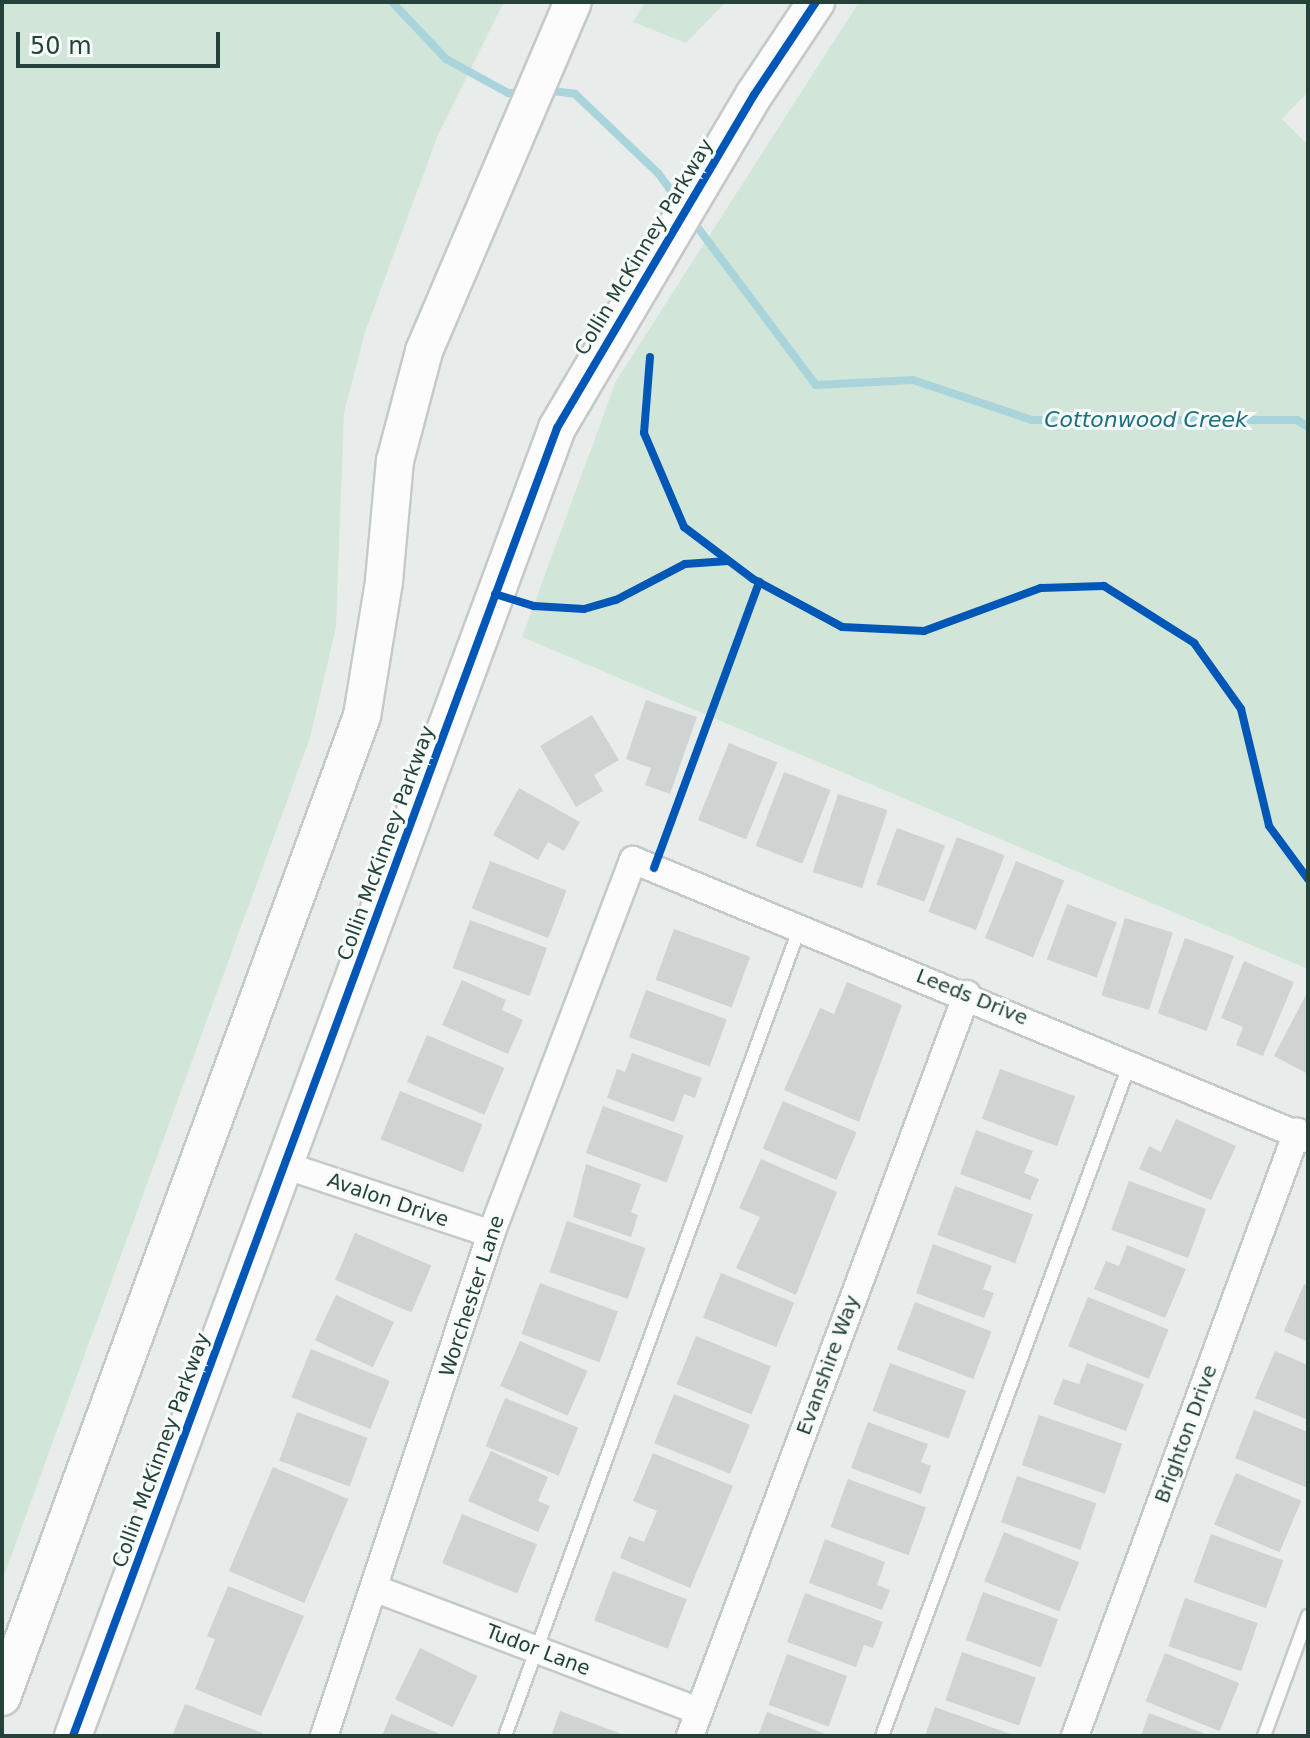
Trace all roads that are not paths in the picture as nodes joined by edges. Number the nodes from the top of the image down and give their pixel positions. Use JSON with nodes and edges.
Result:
{"nodes":[{"id":1,"x":573,"y":2,"type":"edge"},
{"id":2,"x":816,"y":2,"type":"edge"},
{"id":3,"x":633,"y":860,"type":"joint"},
{"id":4,"x":800,"y":927,"type":"junction"},
{"id":5,"x":967,"y":994,"type":"junction"},
{"id":6,"x":1130,"y":1063,"type":"junction"},
{"id":7,"x":1303,"y":1136,"type":"edge"},
{"id":8,"x":284,"y":1165,"type":"junction"},
{"id":9,"x":491,"y":1234,"type":"junction"},
{"id":10,"x":376,"y":1589,"type":"junction"},
{"id":11,"x":1308,"y":1616,"type":"edge"},
{"id":12,"x":536,"y":1649,"type":"junction"},
{"id":13,"x":2,"y":1697,"type":"edge"},
{"id":14,"x":699,"y":1711,"type":"junction"},
{"id":15,"x":73,"y":1736,"type":"edge"},
{"id":16,"x":324,"y":1736,"type":"edge"},
{"id":17,"x":505,"y":1736,"type":"edge"},
{"id":18,"x":690,"y":1736,"type":"edge"},
{"id":19,"x":882,"y":1736,"type":"edge"},
{"id":20,"x":1075,"y":1736,"type":"edge"},
{"id":21,"x":1264,"y":1736,"type":"edge"}],
"edges":[{"from":1,"to":13,"type":"street"},
{"from":2,"to":8,"type":"street","name":"Collin McKinney Parkway"},
{"from":3,"to":4,"type":"street","name":"Leeds Drive"},
{"from":3,"to":9,"type":"street","name":"Worchester Lane"},
{"from":4,"to":5,"type":"street","name":"Leeds Drive"},
{"from":4,"to":12,"type":"lane"},
{"from":5,"to":6,"type":"street","name":"Leeds Drive"},
{"from":5,"to":14,"type":"street","name":"Evanshire Way"},
{"from":6,"to":7,"type":"street","name":"Leeds Drive"},
{"from":6,"to":19,"type":"lane"},
{"from":7,"to":20,"type":"street","name":"Brighton Drive"},
{"from":8,"to":9,"type":"street","name":"Avalon Drive"},
{"from":8,"to":15,"type":"street","name":"Collin McKinney Parkway"},
{"from":9,"to":10,"type":"street","name":"Worchester Lane"},
{"from":10,"to":12,"type":"street","name":"Tudor Lane"},
{"from":10,"to":16,"type":"street","name":"Worchester Lane"},
{"from":11,"to":21,"type":"lane"},
{"from":12,"to":14,"type":"street","name":"Tudor Lane"},
{"from":12,"to":17,"type":"lane"},
{"from":14,"to":18,"type":"street","name":"Evanshire Way"}]}
